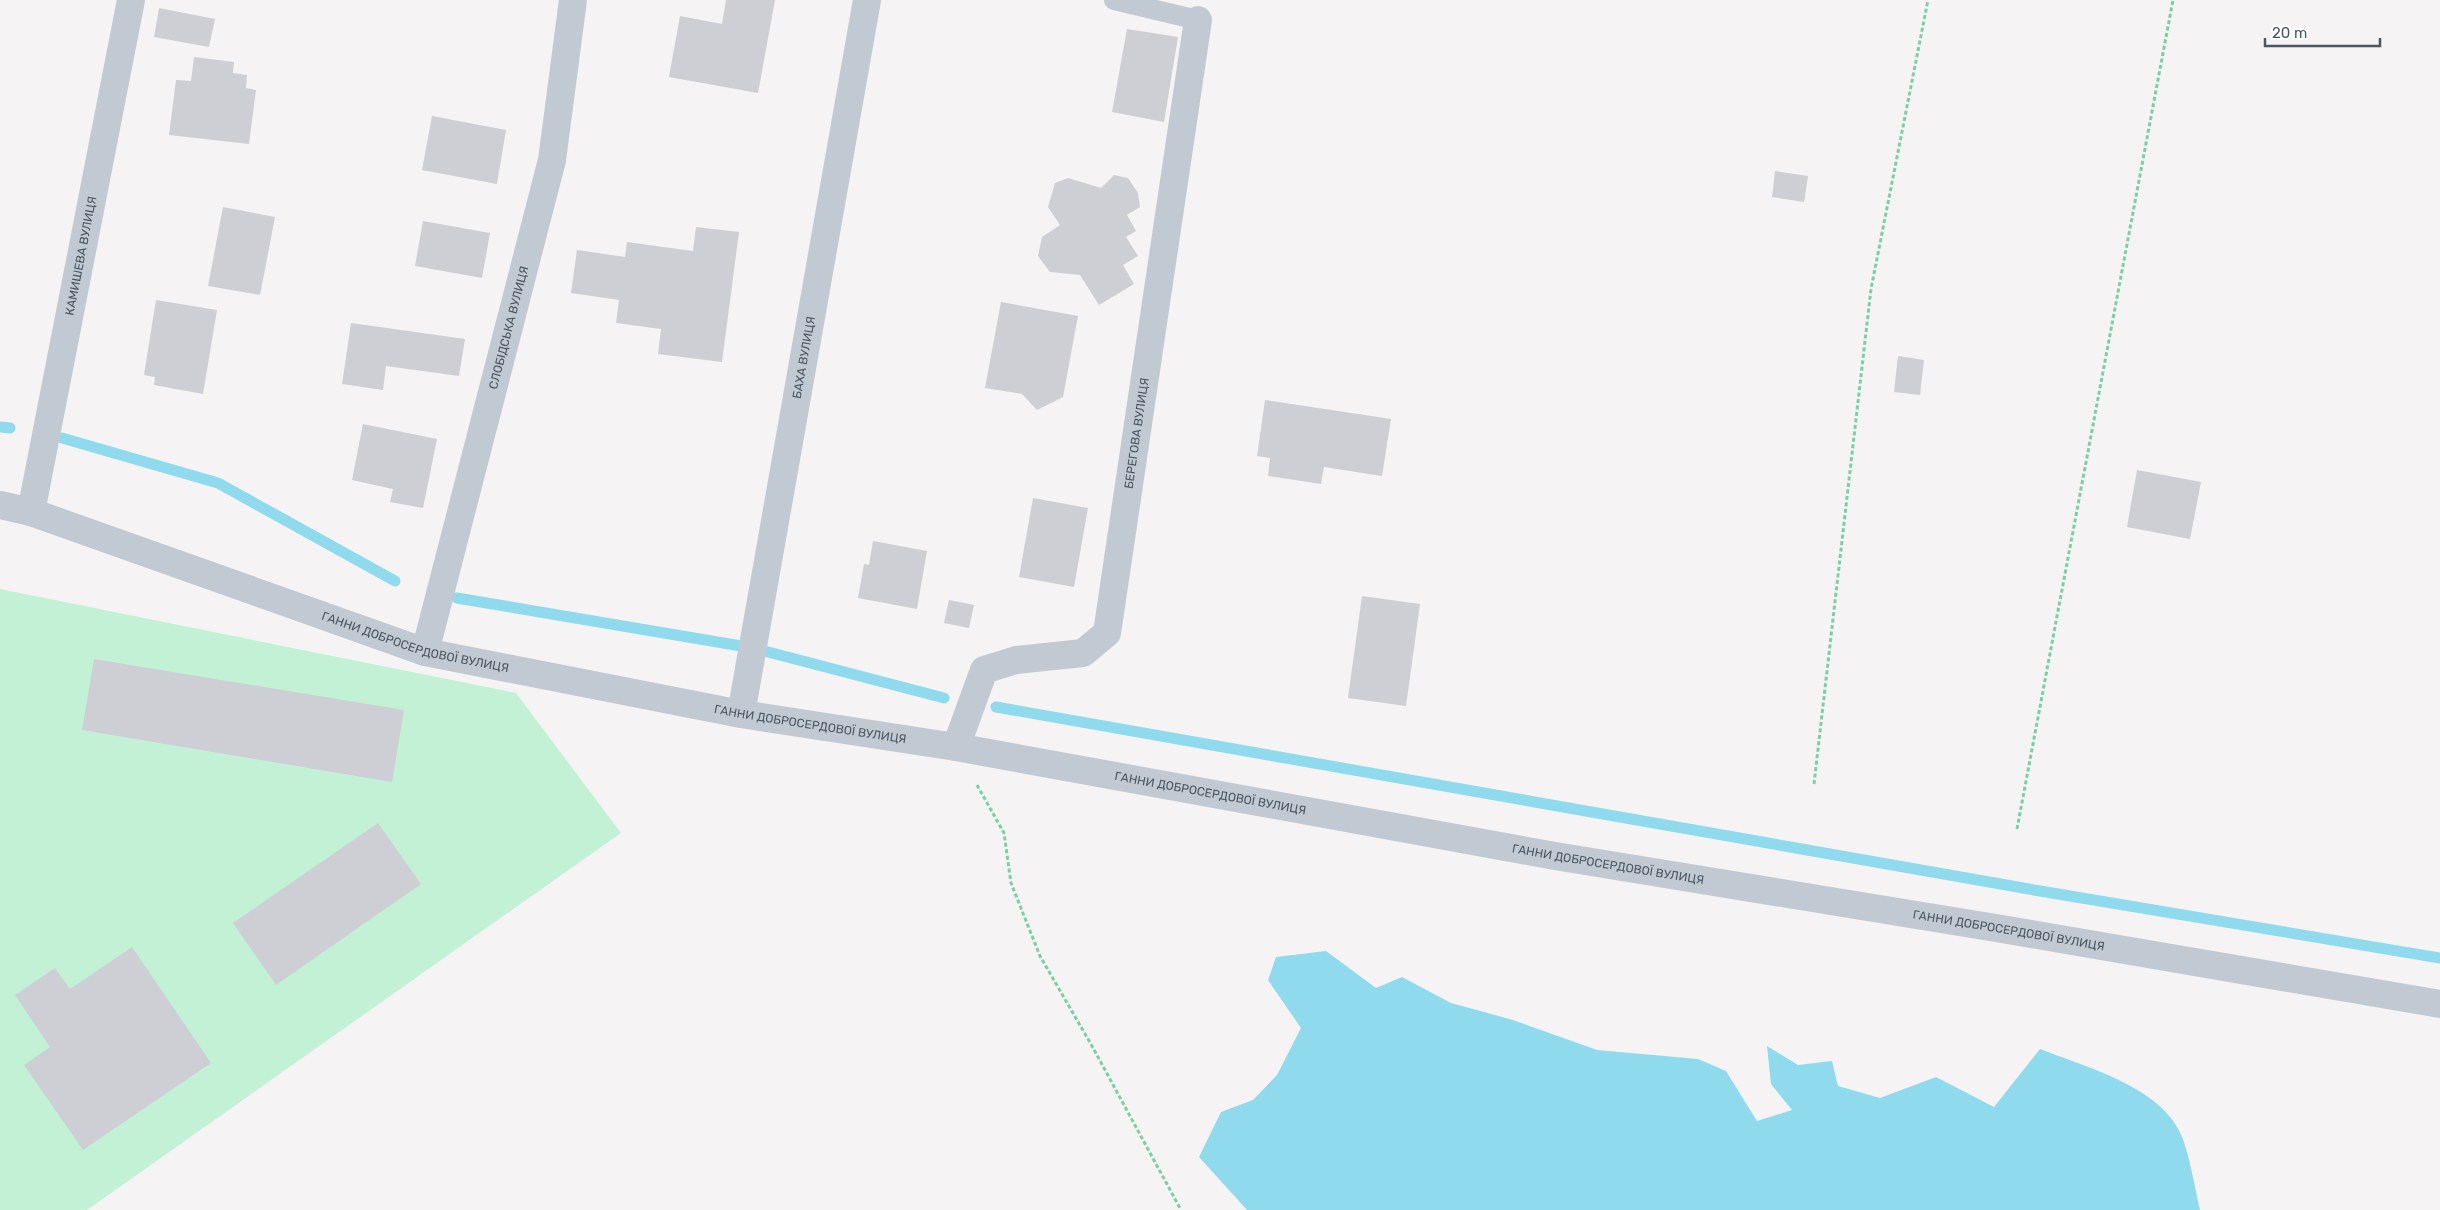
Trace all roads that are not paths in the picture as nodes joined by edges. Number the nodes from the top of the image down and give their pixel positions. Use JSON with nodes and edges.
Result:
{"nodes":[{"id":1,"x":130,"y":0,"type":"edge"},
{"id":2,"x":573,"y":0,"type":"edge"},
{"id":3,"x":867,"y":0,"type":"edge"},
{"id":4,"x":1114,"y":0,"type":"edge"},
{"id":5,"x":1198,"y":20,"type":"joint"},
{"id":6,"x":0,"y":505,"type":"edge"},
{"id":7,"x":31,"y":512,"type":"junction"},
{"id":8,"x":425,"y":652,"type":"junction"},
{"id":9,"x":741,"y":714,"type":"junction"},
{"id":10,"x":956,"y":747,"type":"junction"},
{"id":11,"x":2440,"y":1004,"type":"edge"}],
"edges":[{"from":1,"to":7,"type":"street","name":"КАМИШЕВА ВУЛИЦЯ"},
{"from":2,"to":8,"type":"street","name":"СЛОБІДСЬКА ВУЛИЦЯ"},
{"from":3,"to":9,"type":"street","name":"БАХА ВУЛИЦЯ"},
{"from":4,"to":5,"type":"lane"},
{"from":5,"to":10,"type":"street","name":"БЕРЕГОВА ВУЛИЦЯ"},
{"from":6,"to":7,"type":"street","name":"ГАННИ ДОБРОСЕРДОВОЇ ВУЛИЦЯ"},
{"from":7,"to":8,"type":"street","name":"ГАННИ ДОБРОСЕРДОВОЇ ВУЛИЦЯ"},
{"from":8,"to":9,"type":"street","name":"ГАННИ ДОБРОСЕРДОВОЇ ВУЛИЦЯ"},
{"from":9,"to":10,"type":"street","name":"ГАННИ ДОБРОСЕРДОВОЇ ВУЛИЦЯ"},
{"from":10,"to":11,"type":"street","name":"ГАННИ ДОБРОСЕРДОВОЇ ВУЛИЦЯ"}]}
